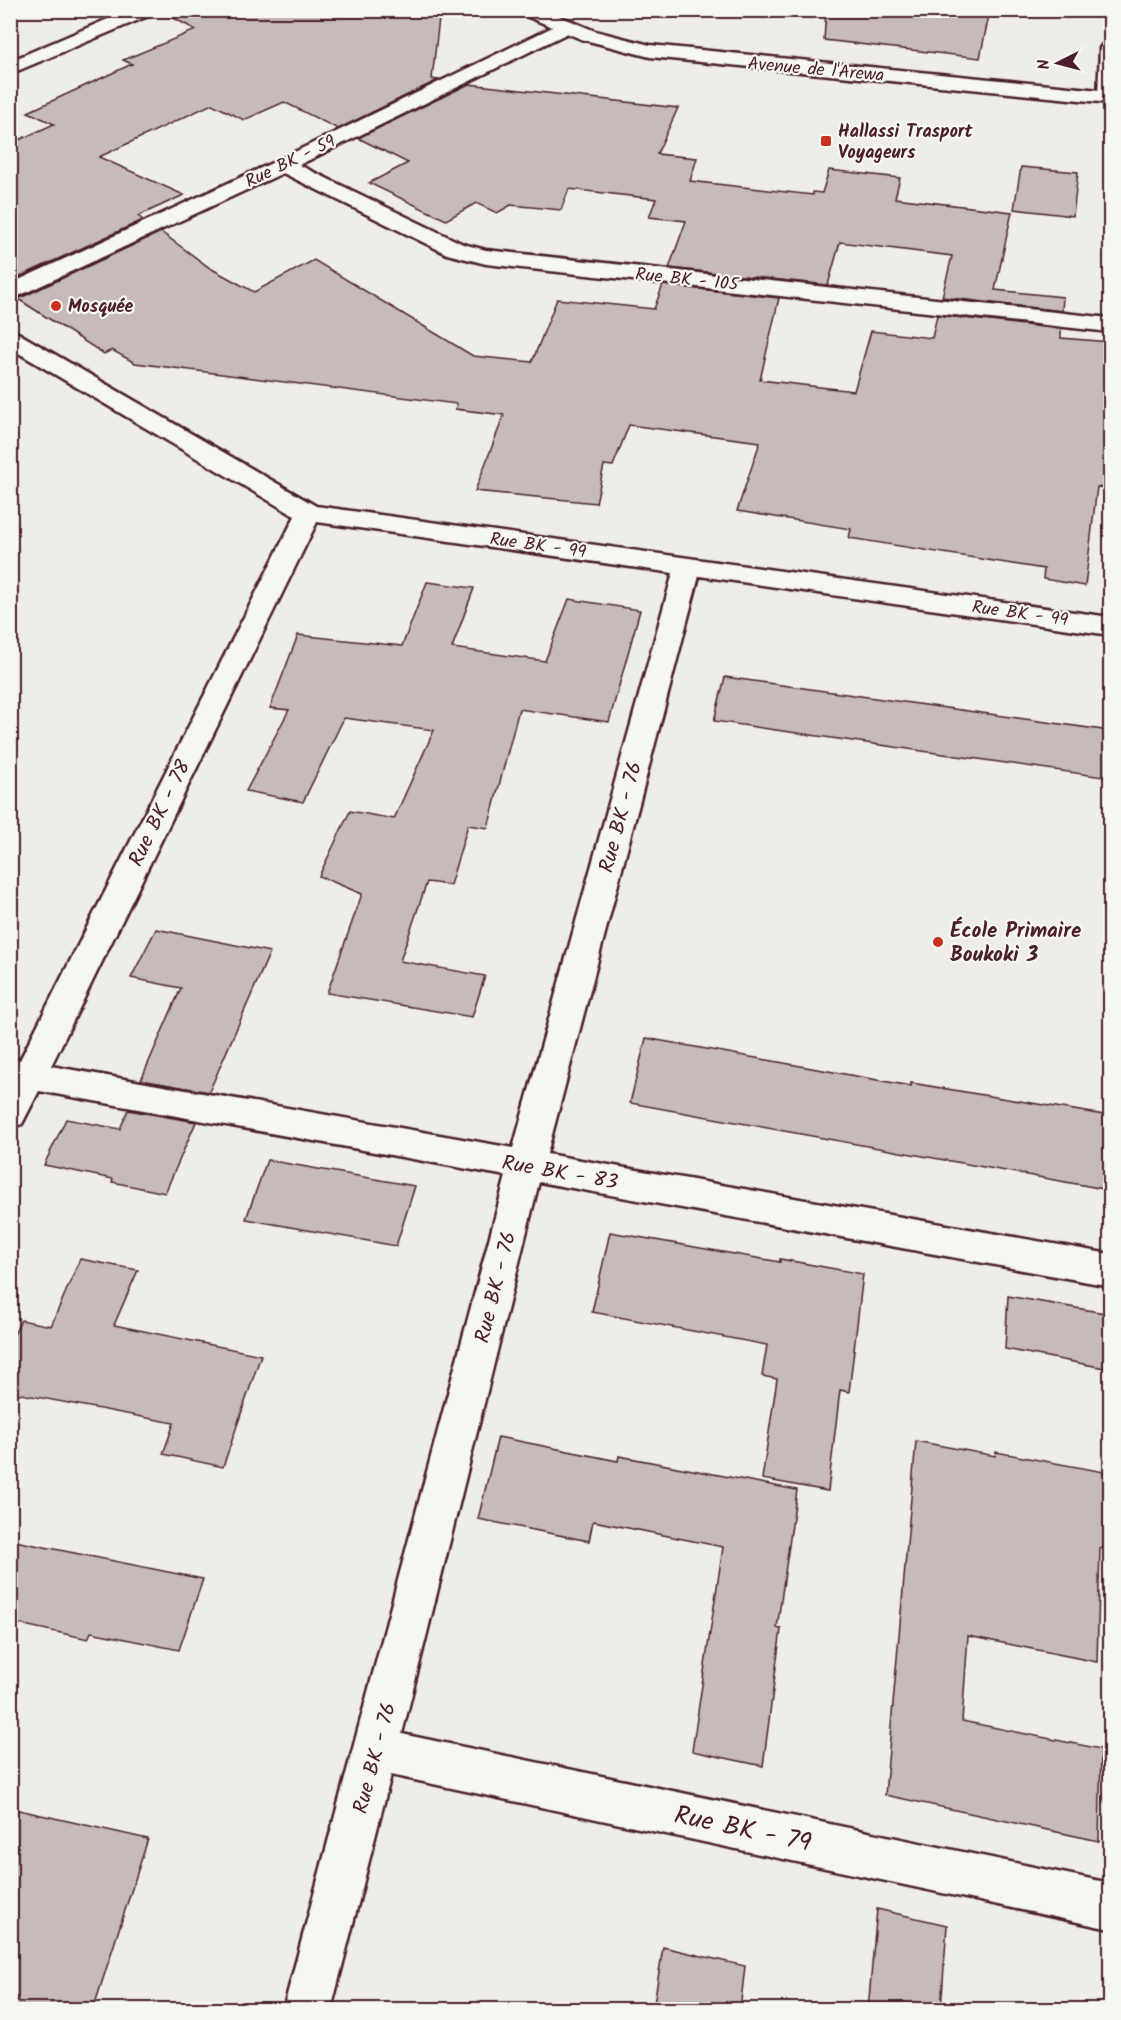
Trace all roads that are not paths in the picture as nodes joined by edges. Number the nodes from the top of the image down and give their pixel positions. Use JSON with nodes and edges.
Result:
{"nodes":[{"id":1,"x":146,"y":10,"type":"edge"},
{"id":2,"x":528,"y":10,"type":"edge"},
{"id":3,"x":567,"y":26,"type":"junction"},
{"id":4,"x":1110,"y":48,"type":"edge"},
{"id":5,"x":10,"y":68,"type":"edge"},
{"id":6,"x":1109,"y":97,"type":"edge"},
{"id":7,"x":283,"y":165,"type":"junction"},
{"id":8,"x":10,"y":293,"type":"edge"},
{"id":9,"x":1110,"y":326,"type":"edge"},
{"id":10,"x":10,"y":338,"type":"edge"},
{"id":11,"x":309,"y":513,"type":"junction"},
{"id":12,"x":688,"y":566,"type":"junction"},
{"id":13,"x":1110,"y":626,"type":"edge"},
{"id":14,"x":20,"y":1074,"type":"edge"},
{"id":15,"x":10,"y":1114,"type":"edge"},
{"id":16,"x":526,"y":1165,"type":"junction"},
{"id":17,"x":1110,"y":1270,"type":"edge"},
{"id":18,"x":376,"y":1750,"type":"junction"},
{"id":19,"x":1110,"y":1906,"type":"edge"},
{"id":20,"x":307,"y":2010,"type":"edge"}],
"edges":[{"from":1,"to":5,"type":"street"},
{"from":2,"to":3,"type":"street","name":"Avenue de l'Arewa"},
{"from":3,"to":6,"type":"street","name":"Avenue de l'Arewa"},
{"from":3,"to":7,"type":"street","name":"Rue BK - 59"},
{"from":4,"to":6,"type":"street"},
{"from":7,"to":8,"type":"street","name":"Rue BK - 59"},
{"from":7,"to":9,"type":"street","name":"Rue BK - 105"},
{"from":10,"to":11,"type":"street","name":"Rue BK - 99"},
{"from":11,"to":12,"type":"street","name":"Rue BK - 99"},
{"from":11,"to":14,"type":"street","name":"Rue BK - 78"},
{"from":12,"to":13,"type":"street","name":"Rue BK - 99"},
{"from":12,"to":16,"type":"street","name":"Rue BK - 76"},
{"from":14,"to":15,"type":"street","name":"Rue BK - 78"},
{"from":14,"to":16,"type":"street","name":"Rue BK - 83"},
{"from":16,"to":17,"type":"street","name":"Rue BK - 83"},
{"from":16,"to":18,"type":"street","name":"Rue BK - 76"},
{"from":18,"to":19,"type":"street","name":"Rue BK - 79"},
{"from":18,"to":20,"type":"street","name":"Rue BK - 76"}]}
